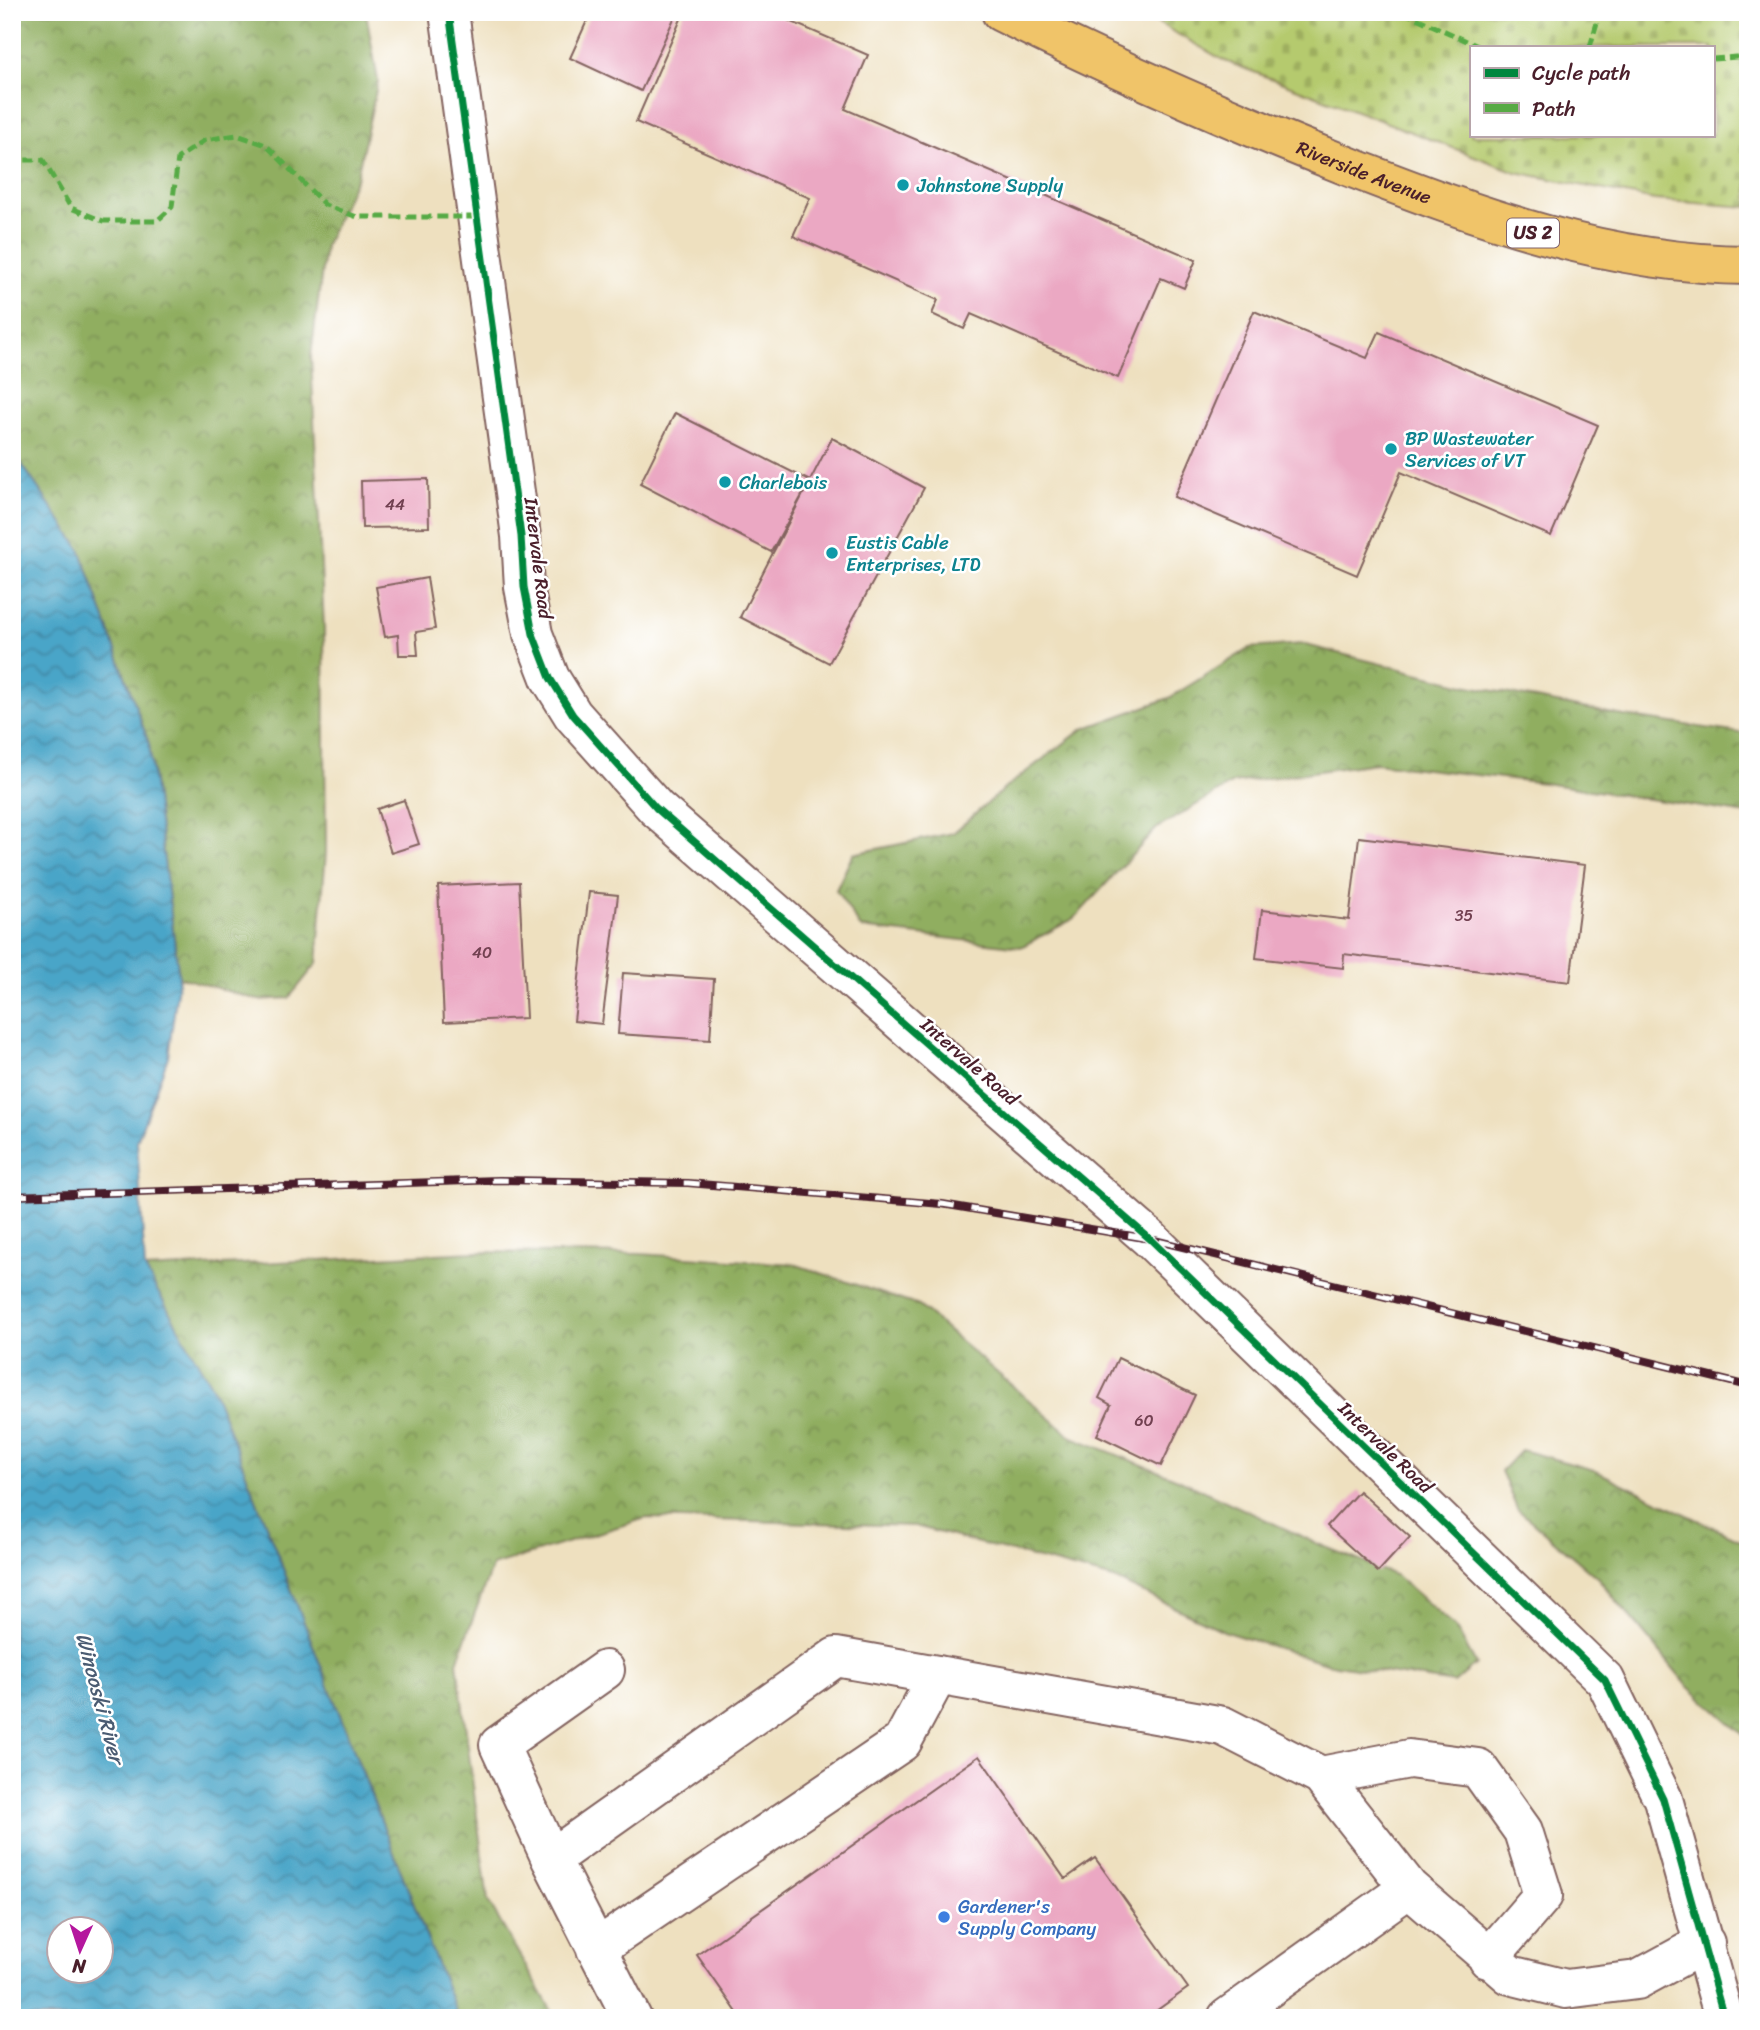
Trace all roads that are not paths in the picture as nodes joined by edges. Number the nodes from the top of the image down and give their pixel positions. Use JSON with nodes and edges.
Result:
{"nodes":[{"id":1,"x":449,"y":12,"type":"edge"},
{"id":2,"x":1001,"y":12,"type":"edge"},
{"id":3,"x":1748,"y":265,"type":"edge"},
{"id":4,"x":605,"y":1670,"type":"dead end"},
{"id":5,"x":938,"y":1675,"type":"junction"},
{"id":6,"x":1321,"y":1776,"type":"junction"},
{"id":7,"x":551,"y":1859,"type":"junction"},
{"id":8,"x":1409,"y":1888,"type":"junction"},
{"id":9,"x":1705,"y":1943,"type":"junction"},
{"id":10,"x":596,"y":1949,"type":"junction"},
{"id":11,"x":1488,"y":1959,"type":"junction"},
{"id":12,"x":632,"y":2018,"type":"edge"},
{"id":13,"x":1227,"y":2018,"type":"edge"},
{"id":14,"x":1724,"y":2018,"type":"edge"}],
"edges":[{"from":1,"to":9,"type":"street","name":"Intervale Road"},
{"from":2,"to":3,"type":"main road","name":"Riverside Avenue","number":"US 2"},
{"from":4,"to":7,"type":"street"},
{"from":5,"to":6,"type":"street"},
{"from":5,"to":7,"type":"street"},
{"from":5,"to":10,"type":"street"},
{"from":6,"to":8,"type":"street"},
{"from":6,"to":11,"type":"street"},
{"from":7,"to":10,"type":"street"},
{"from":8,"to":11,"type":"street"},
{"from":8,"to":13,"type":"street"},
{"from":9,"to":11,"type":"street"},
{"from":9,"to":14,"type":"street","name":"Intervale Road"},
{"from":10,"to":12,"type":"street"}]}
